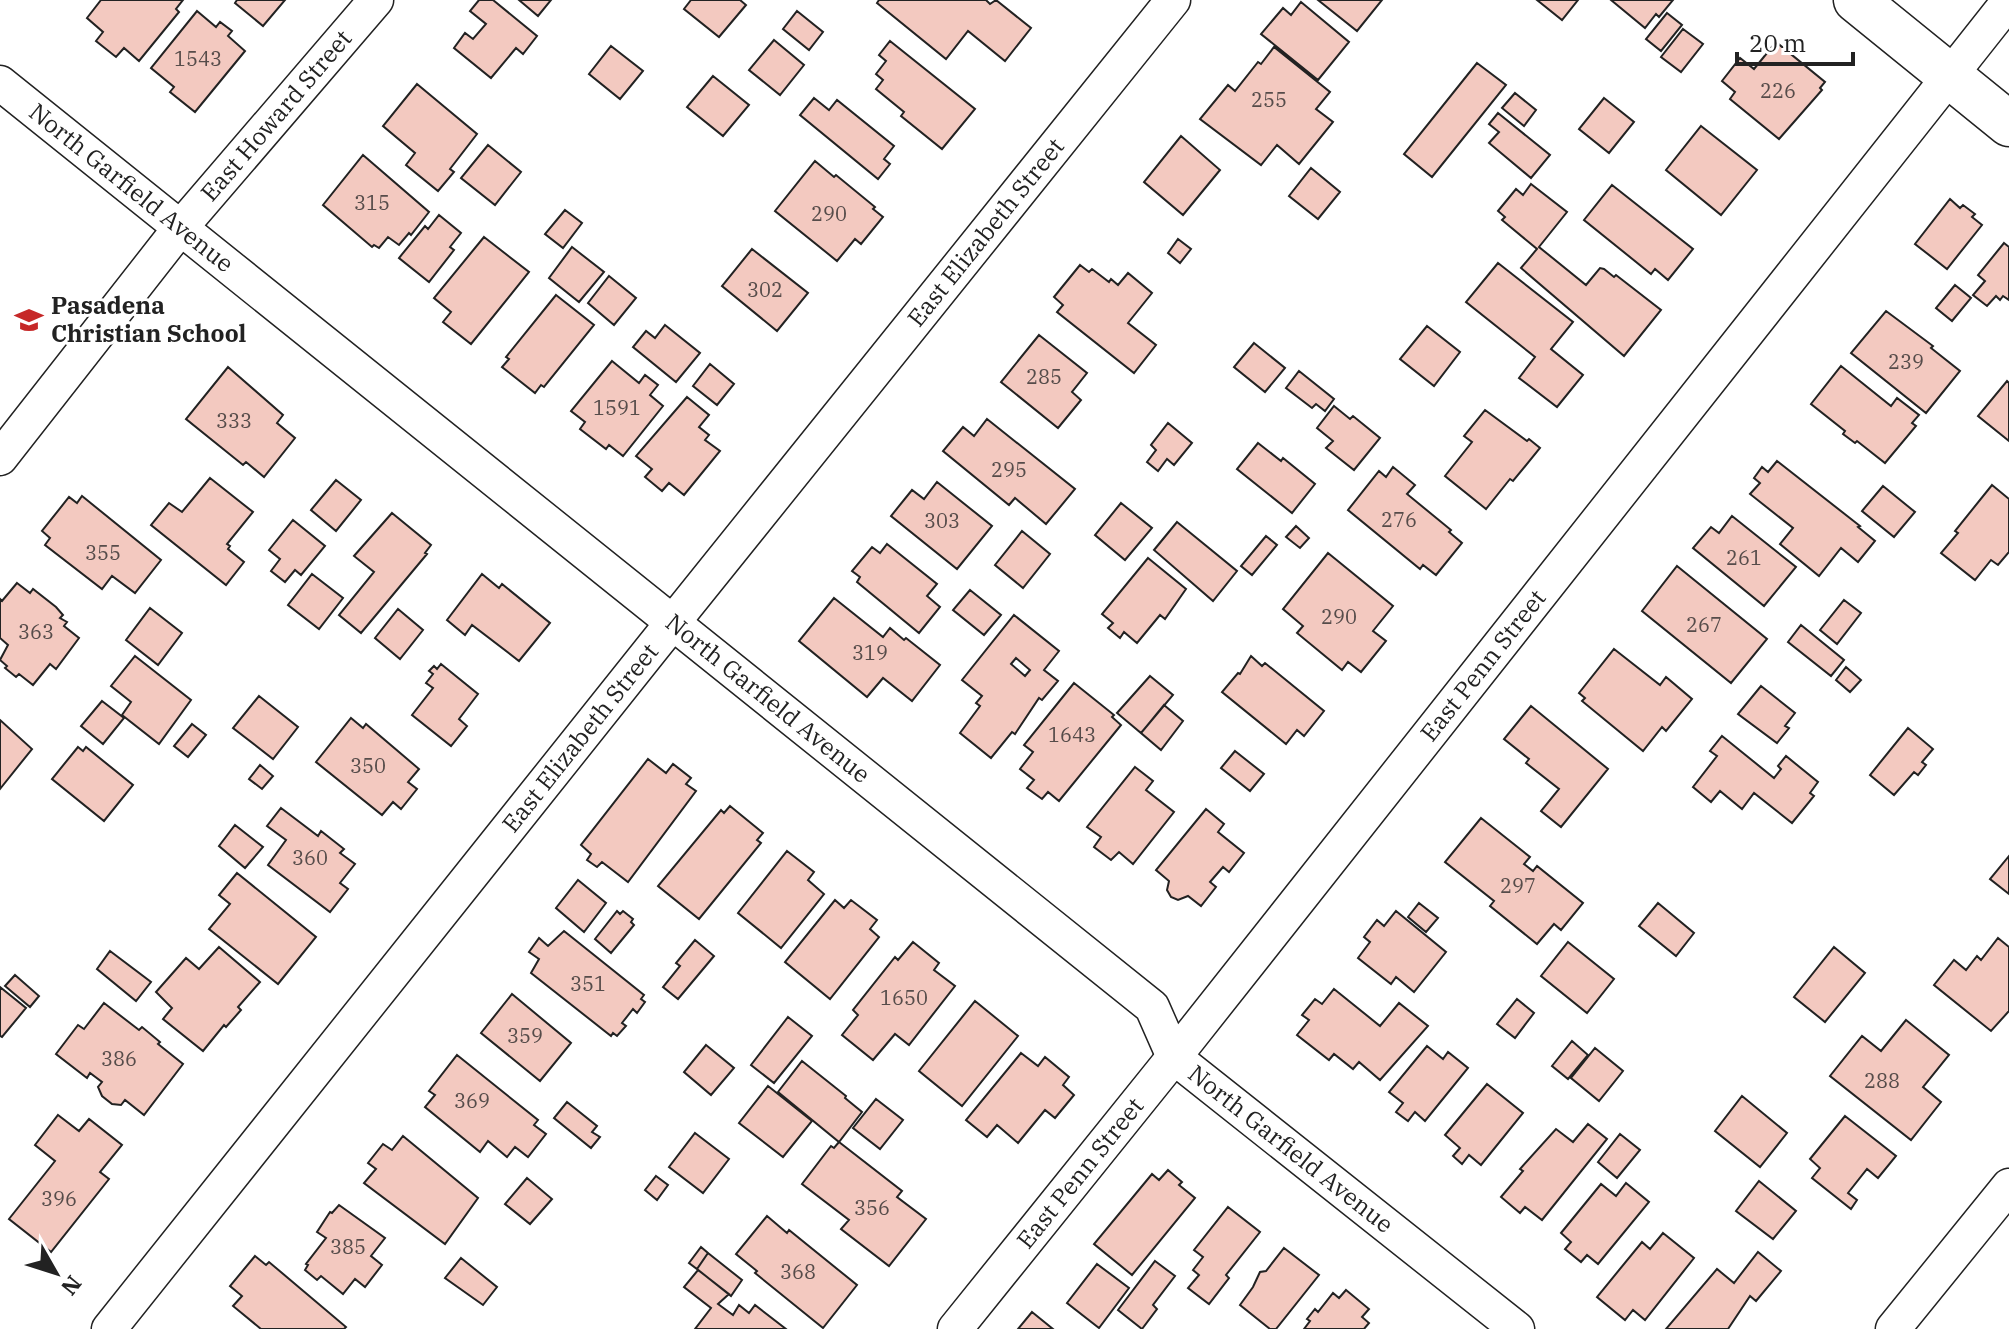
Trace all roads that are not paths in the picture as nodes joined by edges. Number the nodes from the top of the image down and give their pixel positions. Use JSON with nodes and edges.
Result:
{"nodes":[{"id":1,"x":376,"y":0,"type":"edge"},
{"id":2,"x":1173,"y":0,"type":"edge"},
{"id":3,"x":1856,"y":0,"type":"edge"},
{"id":4,"x":2009,"y":1,"type":"edge"},
{"id":5,"x":1950,"y":74,"type":"junction"},
{"id":6,"x":0,"y":83,"type":"edge"},
{"id":7,"x":2009,"y":124,"type":"edge"},
{"id":8,"x":181,"y":227,"type":"junction"},
{"id":9,"x":0,"y":458,"type":"edge"},
{"id":10,"x":673,"y":622,"type":"junction"},
{"id":11,"x":1174,"y":1057,"type":"junction"},
{"id":12,"x":2009,"y":1186,"type":"edge"},
{"id":13,"x":109,"y":1329,"type":"edge"},
{"id":14,"x":955,"y":1329,"type":"edge"},
{"id":15,"x":1517,"y":1329,"type":"edge"},
{"id":16,"x":1893,"y":1329,"type":"edge"}],
"edges":[{"from":1,"to":8,"type":"street","name":"East Howard Street"},
{"from":2,"to":10,"type":"street","name":"East Elizabeth Street"},
{"from":3,"to":5,"type":"street"},
{"from":4,"to":5,"type":"street","name":"East Penn Street"},
{"from":5,"to":7,"type":"street"},
{"from":5,"to":11,"type":"street","name":"East Penn Street"},
{"from":6,"to":8,"type":"street","name":"North Garfield Avenue"},
{"from":8,"to":9,"type":"street","name":"East Howard Street"},
{"from":8,"to":10,"type":"street","name":"North Garfield Avenue"},
{"from":10,"to":11,"type":"street","name":"North Garfield Avenue"},
{"from":10,"to":13,"type":"street","name":"East Elizabeth Street"},
{"from":11,"to":14,"type":"street","name":"East Penn Street"},
{"from":11,"to":15,"type":"street","name":"North Garfield Avenue"},
{"from":12,"to":16,"type":"street"}]}
